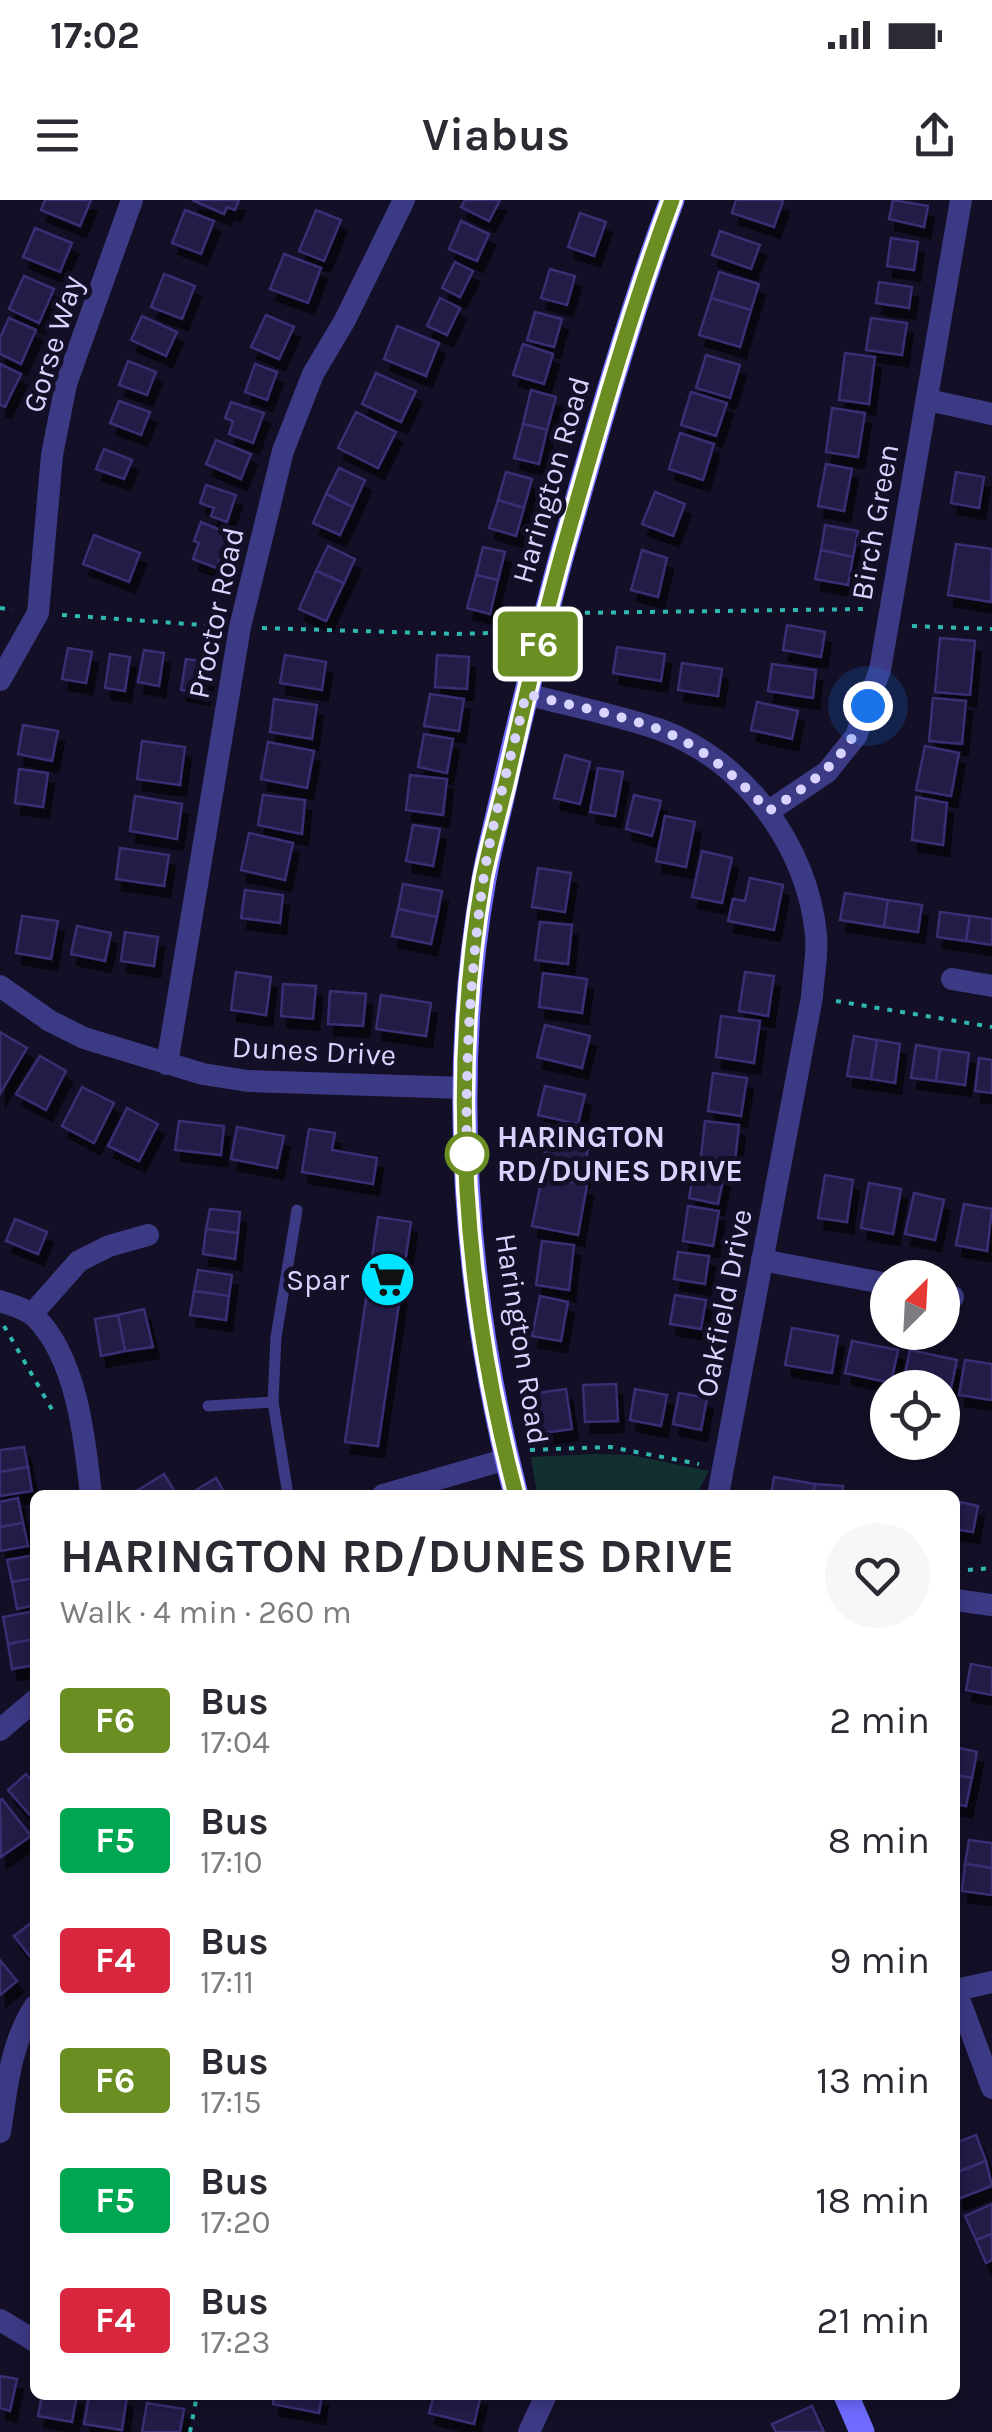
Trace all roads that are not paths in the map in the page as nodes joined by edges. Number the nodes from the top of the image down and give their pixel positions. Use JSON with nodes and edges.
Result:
{"nodes":[{"id":1,"x":132,"y":200,"type":"edge"},
{"id":2,"x":404,"y":200,"type":"edge"},
{"id":3,"x":672,"y":200,"type":"edge"},
{"id":4,"x":961,"y":200,"type":"edge"},
{"id":5,"x":928,"y":400,"type":"junction"},
{"id":6,"x":992,"y":414,"type":"edge"},
{"id":7,"x":0,"y":680,"type":"edge"},
{"id":8,"x":526,"y":694,"type":"junction"},
{"id":9,"x":769,"y":811,"type":"junction"},
{"id":10,"x":952,"y":980,"type":"dead end"},
{"id":11,"x":0,"y":986,"type":"edge"},
{"id":12,"x":992,"y":986,"type":"edge"},
{"id":13,"x":167,"y":1064,"type":"junction"},
{"id":14,"x":466,"y":1088,"type":"junction"},
{"id":15,"x":297,"y":1210,"type":"dead end"},
{"id":16,"x":148,"y":1235,"type":"dead end"},
{"id":17,"x":762,"y":1260,"type":"junction"},
{"id":18,"x":870,"y":1281,"type":"edge"},
{"id":19,"x":0,"y":1301,"type":"edge"},
{"id":20,"x":32,"y":1314,"type":"junction"},
{"id":21,"x":272,"y":1402,"type":"junction"},
{"id":22,"x":208,"y":1406,"type":"dead end"},
{"id":23,"x":506,"y":1455,"type":"junction"},
{"id":24,"x":90,"y":1490,"type":"edge"},
{"id":25,"x":287,"y":1490,"type":"edge"},
{"id":26,"x":398,"y":1490,"type":"edge"},
{"id":27,"x":515,"y":1490,"type":"edge"},
{"id":28,"x":719,"y":1490,"type":"edge"},
{"id":29,"x":960,"y":1601,"type":"edge"},
{"id":30,"x":992,"y":1605,"type":"edge"},
{"id":31,"x":30,"y":1704,"type":"edge"},
{"id":32,"x":0,"y":1730,"type":"edge"},
{"id":33,"x":992,"y":1982,"type":"edge"},
{"id":34,"x":960,"y":1989,"type":"edge"},
{"id":35,"x":960,"y":2003,"type":"edge"},
{"id":36,"x":30,"y":2014,"type":"edge"},
{"id":37,"x":992,"y":2088,"type":"edge"},
{"id":38,"x":0,"y":2132,"type":"edge"},
{"id":39,"x":0,"y":2320,"type":"edge"},
{"id":40,"x":30,"y":2338,"type":"edge"},
{"id":41,"x":544,"y":2400,"type":"edge"},
{"id":42,"x":848,"y":2400,"type":"edge"},
{"id":43,"x":529,"y":2432,"type":"edge"},
{"id":44,"x":862,"y":2432,"type":"edge"}],
"edges":[{"from":1,"to":7,"type":"street","name":"Gorse Way"},
{"from":2,"to":13,"type":"street","name":"Proctor Road"},
{"from":3,"to":8,"type":"street","name":"Harington Road"},
{"from":4,"to":5,"type":"street","name":"Birch Green"},
{"from":5,"to":6,"type":"street"},
{"from":5,"to":9,"type":"street","name":"Birch Green"},
{"from":8,"to":9,"type":"street","name":"Oakfield Drive"},
{"from":8,"to":14,"type":"street","name":"Harington Road"},
{"from":9,"to":17,"type":"street","name":"Oakfield Drive"},
{"from":10,"to":12,"type":"street"},
{"from":11,"to":13,"type":"street","name":"Dunes Drive"},
{"from":13,"to":14,"type":"street","name":"Dunes Drive"},
{"from":14,"to":23,"type":"street","name":"Harington Road"},
{"from":15,"to":21,"type":"lane"},
{"from":16,"to":20,"type":"street"},
{"from":17,"to":18,"type":"street"},
{"from":17,"to":28,"type":"street","name":"Oakfield Drive"},
{"from":19,"to":20,"type":"street"},
{"from":20,"to":24,"type":"street"},
{"from":21,"to":22,"type":"lane"},
{"from":21,"to":25,"type":"lane"},
{"from":23,"to":26,"type":"street"},
{"from":23,"to":27,"type":"street","name":"Harington Road"},
{"from":29,"to":30,"type":"street"},
{"from":31,"to":32,"type":"street"},
{"from":33,"to":34,"type":"street"},
{"from":35,"to":37,"type":"street"},
{"from":36,"to":38,"type":"street"},
{"from":39,"to":40,"type":"street"},
{"from":41,"to":43,"type":"street"},
{"from":42,"to":44,"type":"street"}]}
